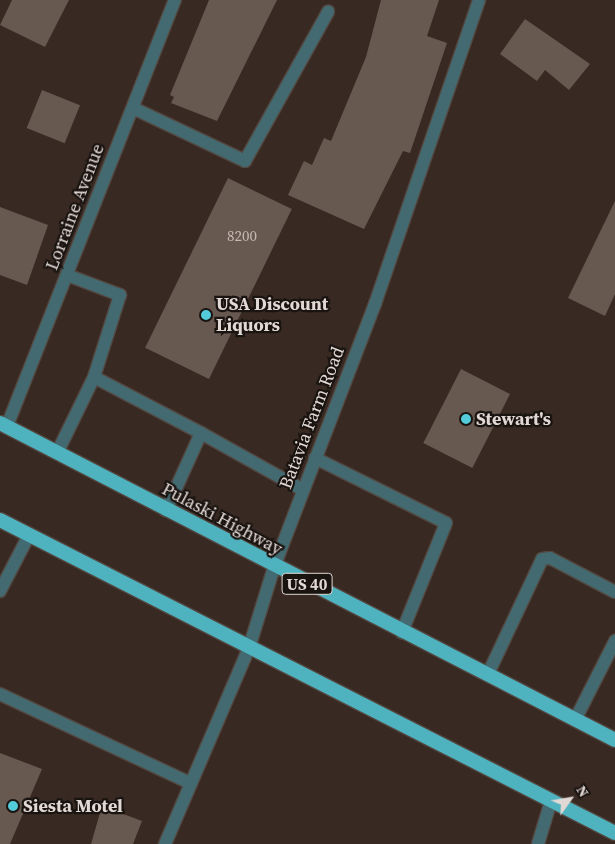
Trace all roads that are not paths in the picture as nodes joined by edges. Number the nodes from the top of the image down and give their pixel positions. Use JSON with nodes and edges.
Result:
{"nodes":[{"id":1,"x":175,"y":0,"type":"edge"},
{"id":2,"x":479,"y":0,"type":"edge"},
{"id":3,"x":328,"y":12,"type":"dead end"},
{"id":4,"x":132,"y":108,"type":"junction"},
{"id":5,"x":67,"y":275,"type":"junction"},
{"id":6,"x":94,"y":377,"type":"junction"},
{"id":7,"x":4,"y":425,"type":"edge"},
{"id":8,"x":202,"y":433,"type":"junction"},
{"id":9,"x":57,"y":453,"type":"junction"},
{"id":10,"x":315,"y":458,"type":"junction"},
{"id":11,"x":303,"y":490,"type":"junction"},
{"id":12,"x":166,"y":510,"type":"junction"},
{"id":13,"x":0,"y":520,"type":"edge"},
{"id":14,"x":29,"y":535,"type":"junction"},
{"id":15,"x":274,"y":567,"type":"junction"},
{"id":16,"x":0,"y":590,"type":"edge"},
{"id":17,"x":615,"y":592,"type":"edge"},
{"id":18,"x":402,"y":632,"type":"junction"},
{"id":19,"x":615,"y":641,"type":"edge"},
{"id":20,"x":249,"y":648,"type":"junction"},
{"id":21,"x":488,"y":674,"type":"junction"},
{"id":22,"x":0,"y":694,"type":"edge"},
{"id":23,"x":575,"y":720,"type":"junction"},
{"id":24,"x":615,"y":740,"type":"edge"},
{"id":25,"x":190,"y":783,"type":"junction"},
{"id":26,"x":551,"y":801,"type":"junction"},
{"id":27,"x":615,"y":833,"type":"edge"},
{"id":28,"x":165,"y":844,"type":"edge"},
{"id":29,"x":538,"y":844,"type":"edge"}],
"edges":[{"from":1,"to":4,"type":"street","name":"Lorraine Avenue"},
{"from":2,"to":10,"type":"street","name":"Batavia Farm Road"},
{"from":3,"to":4,"type":"street"},
{"from":4,"to":5,"type":"street","name":"Lorraine Avenue"},
{"from":5,"to":6,"type":"street"},
{"from":5,"to":7,"type":"street","name":"Lorraine Avenue"},
{"from":6,"to":8,"type":"street"},
{"from":6,"to":9,"type":"street"},
{"from":7,"to":9,"type":"highway","name":"Pulaski Highway","number":"US 40"},
{"from":8,"to":11,"type":"street"},
{"from":8,"to":12,"type":"street"},
{"from":9,"to":12,"type":"highway","name":"Pulaski Highway","number":"US 40"},
{"from":10,"to":11,"type":"street","name":"Batavia Farm Road"},
{"from":10,"to":18,"type":"street"},
{"from":11,"to":15,"type":"street","name":"Batavia Farm Road"},
{"from":12,"to":15,"type":"highway","name":"Pulaski Highway","number":"US 40"},
{"from":13,"to":14,"type":"highway"},
{"from":14,"to":16,"type":"street"},
{"from":14,"to":20,"type":"highway"},
{"from":15,"to":18,"type":"highway","name":"Pulaski Highway","number":"US 40"},
{"from":15,"to":20,"type":"street","name":"Batavia Farm Road"},
{"from":17,"to":21,"type":"street"},
{"from":18,"to":21,"type":"highway","name":"Pulaski Highway","number":"US 40"},
{"from":19,"to":23,"type":"street"},
{"from":20,"to":25,"type":"street","name":"Batavia Farm Road"},
{"from":20,"to":26,"type":"highway"},
{"from":21,"to":23,"type":"highway","name":"Pulaski Highway","number":"US 40"},
{"from":22,"to":25,"type":"street"},
{"from":23,"to":24,"type":"highway","name":"Pulaski Highway","number":"US 40"},
{"from":25,"to":28,"type":"street","name":"Batavia Farm Road"},
{"from":26,"to":27,"type":"highway"},
{"from":26,"to":29,"type":"street"}]}
